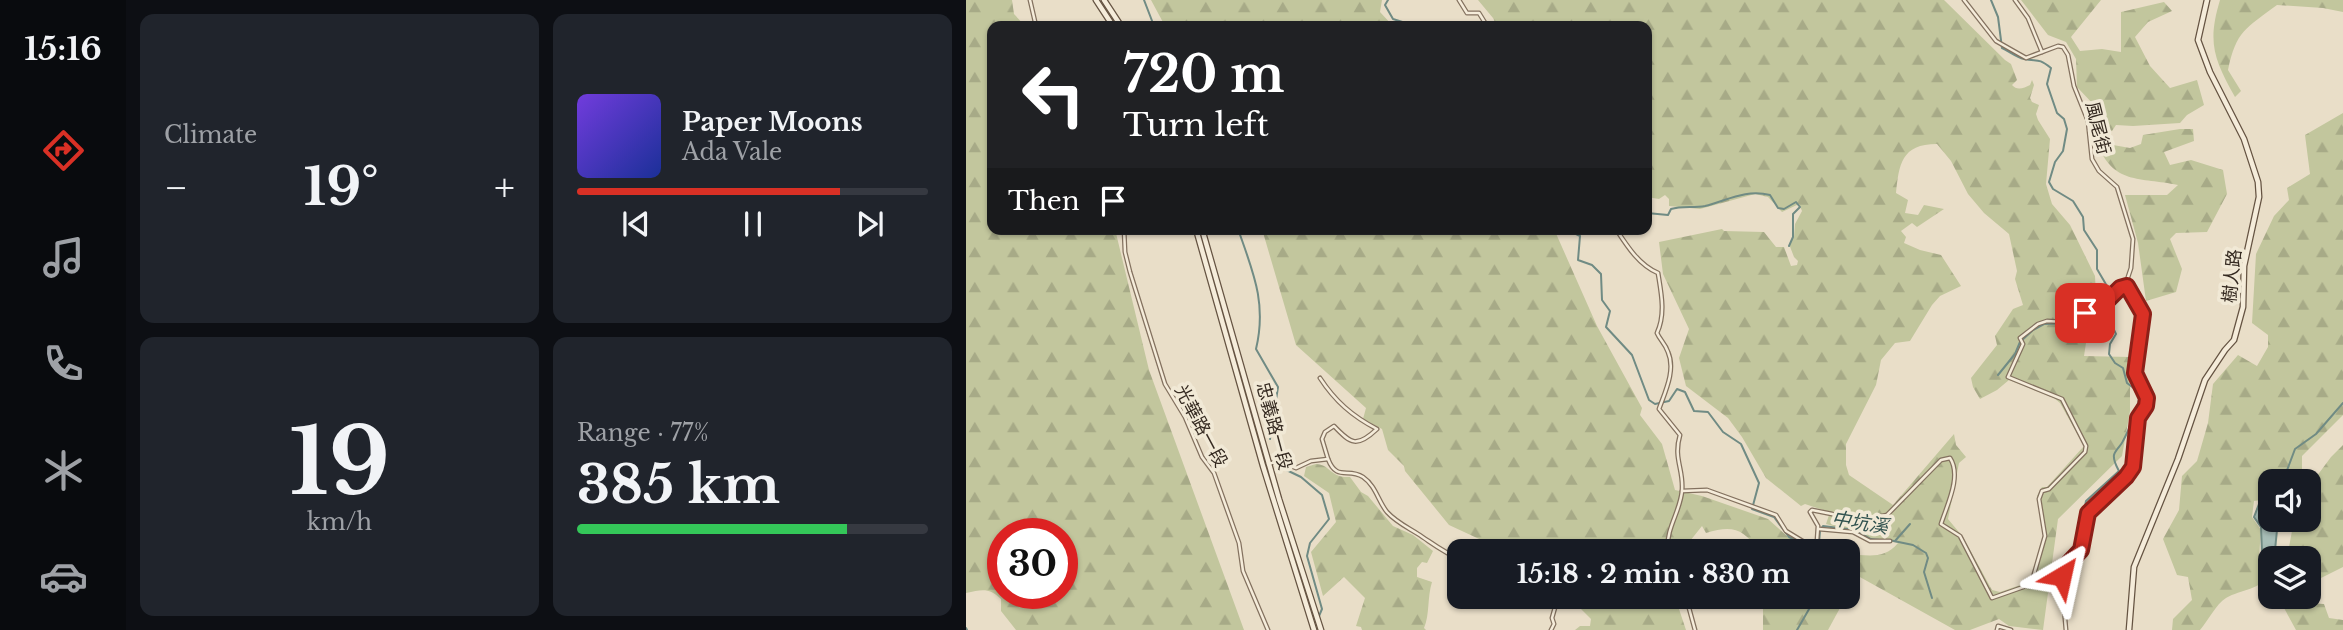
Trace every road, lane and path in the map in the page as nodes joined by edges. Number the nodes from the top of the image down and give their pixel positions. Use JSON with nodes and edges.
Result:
{"nodes":[{"id":1,"x":1030,"y":0,"type":"edge"},
{"id":2,"x":1096,"y":0,"type":"edge"},
{"id":3,"x":1104,"y":0,"type":"edge"},
{"id":4,"x":1459,"y":0,"type":"edge"},
{"id":5,"x":1964,"y":0,"type":"edge"},
{"id":6,"x":2015,"y":0,"type":"edge"},
{"id":7,"x":2207,"y":0,"type":"edge"},
{"id":8,"x":1036,"y":21,"type":"edge"},
{"id":9,"x":1110,"y":21,"type":"edge"},
{"id":10,"x":1118,"y":21,"type":"edge"},
{"id":11,"x":1484,"y":21,"type":"edge"},
{"id":12,"x":2042,"y":52,"type":"junction"},
{"id":13,"x":1125,"y":235,"type":"edge"},
{"id":14,"x":1199,"y":235,"type":"edge"},
{"id":15,"x":1203,"y":235,"type":"edge"},
{"id":16,"x":1620,"y":235,"type":"edge"},
{"id":17,"x":1205,"y":249,"type":"junction"},
{"id":18,"x":2127,"y":286,"type":"junction"},
{"id":19,"x":1242,"y":360,"type":"junction"},
{"id":20,"x":1232,"y":362,"type":"junction"},
{"id":21,"x":1320,"y":378,"type":"dead end"},
{"id":22,"x":1328,"y":459,"type":"junction"},
{"id":23,"x":1270,"y":463,"type":"junction"},
{"id":24,"x":1261,"y":466,"type":"junction"},
{"id":25,"x":1682,"y":491,"type":"junction"},
{"id":26,"x":1820,"y":529,"type":"junction"},
{"id":27,"x":1668,"y":539,"type":"edge"},
{"id":28,"x":1890,"y":541,"type":"dead end"},
{"id":29,"x":1447,"y":554,"type":"edge"},
{"id":30,"x":1313,"y":599,"type":"junction"},
{"id":31,"x":1303,"y":602,"type":"junction"},
{"id":32,"x":1555,"y":609,"type":"edge"},
{"id":33,"x":1689,"y":609,"type":"edge"},
{"id":34,"x":1268,"y":630,"type":"edge"},
{"id":35,"x":1314,"y":630,"type":"edge"},
{"id":36,"x":1321,"y":630,"type":"edge"},
{"id":37,"x":1551,"y":630,"type":"edge"},
{"id":38,"x":1695,"y":630,"type":"edge"},
{"id":39,"x":1997,"y":630,"type":"edge"},
{"id":40,"x":2011,"y":630,"type":"edge"},
{"id":41,"x":2066,"y":630,"type":"edge"},
{"id":42,"x":2129,"y":630,"type":"edge"}],
"edges":[{"from":1,"to":8,"type":"street"},
{"from":2,"to":9,"type":"main road"},
{"from":3,"to":10,"type":"main road"},
{"from":4,"to":11,"type":"street"},
{"from":5,"to":12,"type":"street","name":"風尾街"},
{"from":6,"to":12,"type":"street"},
{"from":7,"to":42,"type":"main road","name":"樹人路"},
{"from":12,"to":18,"type":"street","name":"風尾街"},
{"from":13,"to":34,"type":"street","name":"光華路一段"},
{"from":14,"to":17,"type":"main road","name":"忠義路一段"},
{"from":15,"to":17,"type":"main road","name":"忠義路一段"},
{"from":16,"to":25,"type":"street"},
{"from":17,"to":19,"type":"main road","name":"忠義路一段"},
{"from":17,"to":20,"type":"main road","name":"忠義路一段"},
{"from":18,"to":26,"type":"street"},
{"from":18,"to":41,"type":"street"},
{"from":19,"to":20,"type":"main road"},
{"from":19,"to":23,"type":"main road","name":"忠義路一段"},
{"from":20,"to":24,"type":"main road","name":"忠義路一段"},
{"from":21,"to":22,"type":"street"},
{"from":22,"to":23,"type":"street"},
{"from":22,"to":29,"type":"street"},
{"from":23,"to":24,"type":"street"},
{"from":23,"to":30,"type":"main road","name":"忠義路一段"},
{"from":24,"to":31,"type":"main road","name":"忠義路一段"},
{"from":25,"to":26,"type":"street"},
{"from":25,"to":27,"type":"street"},
{"from":26,"to":28,"type":"street"},
{"from":30,"to":31,"type":"main road"},
{"from":30,"to":36,"type":"main road","name":"忠義路一段"},
{"from":31,"to":35,"type":"main road","name":"忠義路一段"},
{"from":32,"to":37,"type":"street"},
{"from":33,"to":38,"type":"street"},
{"from":39,"to":40,"type":"street"}]}
